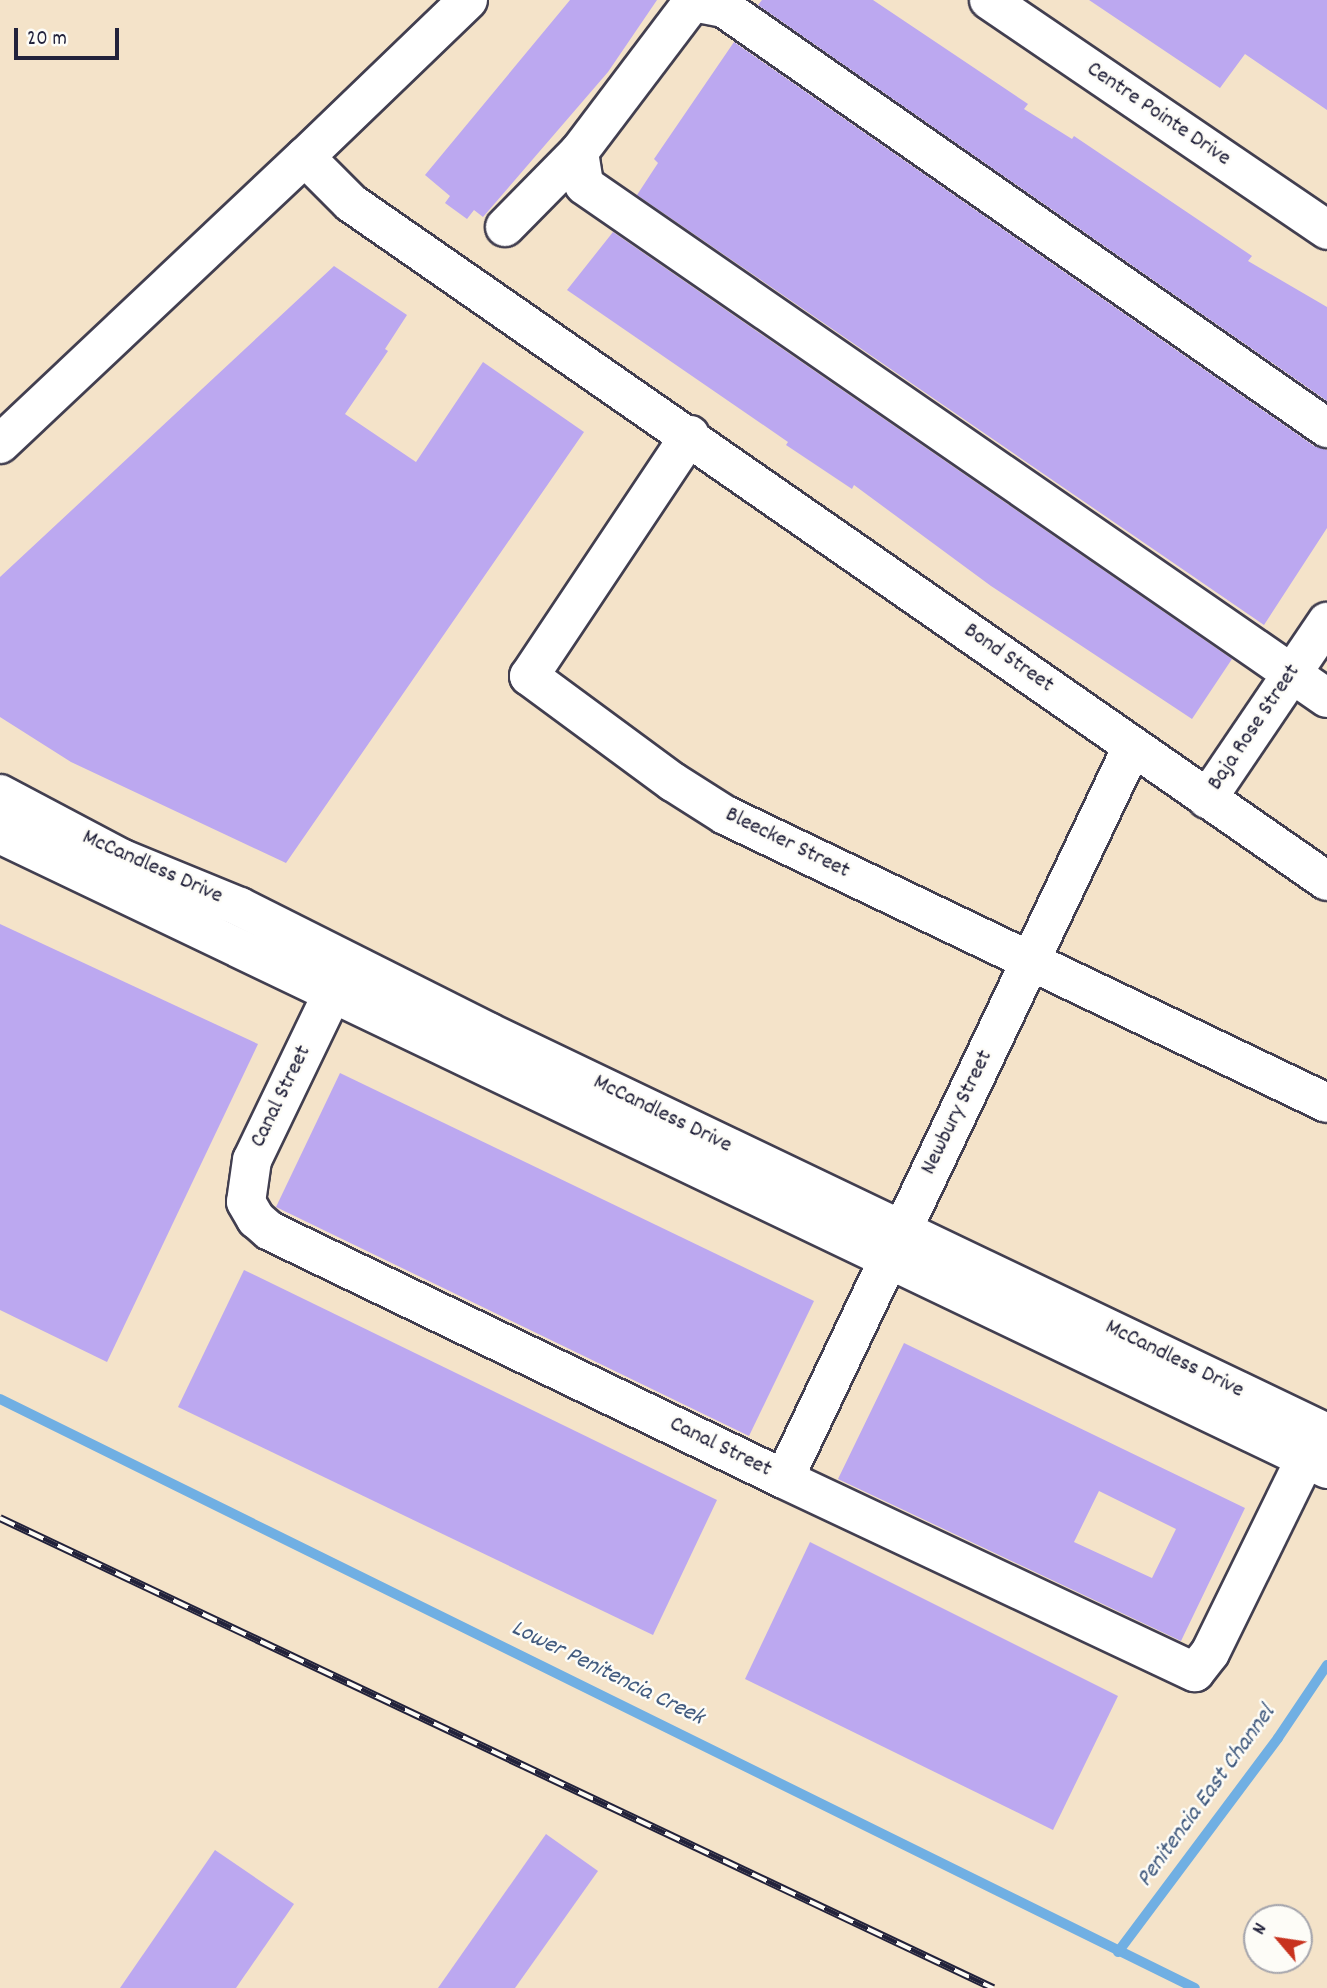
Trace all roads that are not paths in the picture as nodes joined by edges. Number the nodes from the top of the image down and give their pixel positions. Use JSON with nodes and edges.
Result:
{"nodes":[{"id":1,"x":468,"y":0,"type":"edge"},
{"id":2,"x":989,"y":0,"type":"edge"},
{"id":3,"x":694,"y":1,"type":"edge"},
{"id":4,"x":579,"y":152,"type":"junction"},
{"id":5,"x":305,"y":157,"type":"junction"},
{"id":6,"x":505,"y":228,"type":"dead end"},
{"id":7,"x":1327,"y":230,"type":"edge"},
{"id":8,"x":1327,"y":428,"type":"edge"},
{"id":9,"x":690,"y":435,"type":"junction"},
{"id":10,"x":0,"y":444,"type":"edge"},
{"id":11,"x":1327,"y":622,"type":"edge"},
{"id":12,"x":1291,"y":674,"type":"junction"},
{"id":13,"x":1327,"y":698,"type":"edge"},
{"id":14,"x":1132,"y":747,"type":"junction"},
{"id":15,"x":0,"y":794,"type":"edge"},
{"id":16,"x":1207,"y":799,"type":"junction"},
{"id":17,"x":0,"y":834,"type":"edge"},
{"id":18,"x":1327,"y":881,"type":"edge"},
{"id":19,"x":1031,"y":961,"type":"junction"},
{"id":20,"x":332,"y":994,"type":"junction"},
{"id":21,"x":1327,"y":1102,"type":"edge"},
{"id":22,"x":895,"y":1244,"type":"junction"},
{"id":23,"x":1320,"y":1454,"type":"edge"},
{"id":24,"x":784,"y":1479,"type":"junction"}],
"edges":[{"from":1,"to":5,"type":"street"},
{"from":2,"to":7,"type":"street","name":"Centre Pointe Drive"},
{"from":3,"to":4,"type":"street"},
{"from":3,"to":8,"type":"street"},
{"from":4,"to":6,"type":"street"},
{"from":4,"to":12,"type":"street"},
{"from":5,"to":9,"type":"street","name":"Bond Street"},
{"from":5,"to":10,"type":"street"},
{"from":9,"to":14,"type":"street","name":"Bond Street"},
{"from":9,"to":19,"type":"street","name":"Bleecker Street"},
{"from":11,"to":12,"type":"street","name":"Baja Rose Street"},
{"from":12,"to":13,"type":"street"},
{"from":12,"to":16,"type":"street","name":"Baja Rose Street"},
{"from":14,"to":16,"type":"street","name":"Bond Street"},
{"from":14,"to":19,"type":"street","name":"Newbury Street"},
{"from":15,"to":22,"type":"street","name":"McCandless Drive"},
{"from":16,"to":18,"type":"street","name":"Bond Street"},
{"from":17,"to":20,"type":"street","name":"McCandless Drive"},
{"from":19,"to":21,"type":"street","name":"Bleecker Street"},
{"from":19,"to":22,"type":"street","name":"Newbury Street"},
{"from":20,"to":22,"type":"street","name":"McCandless Drive"},
{"from":20,"to":24,"type":"street","name":"Canal Street"},
{"from":22,"to":23,"type":"street","name":"McCandless Drive"},
{"from":22,"to":24,"type":"street","name":"Newbury Street"},
{"from":23,"to":24,"type":"street","name":"Canal Street"}]}
